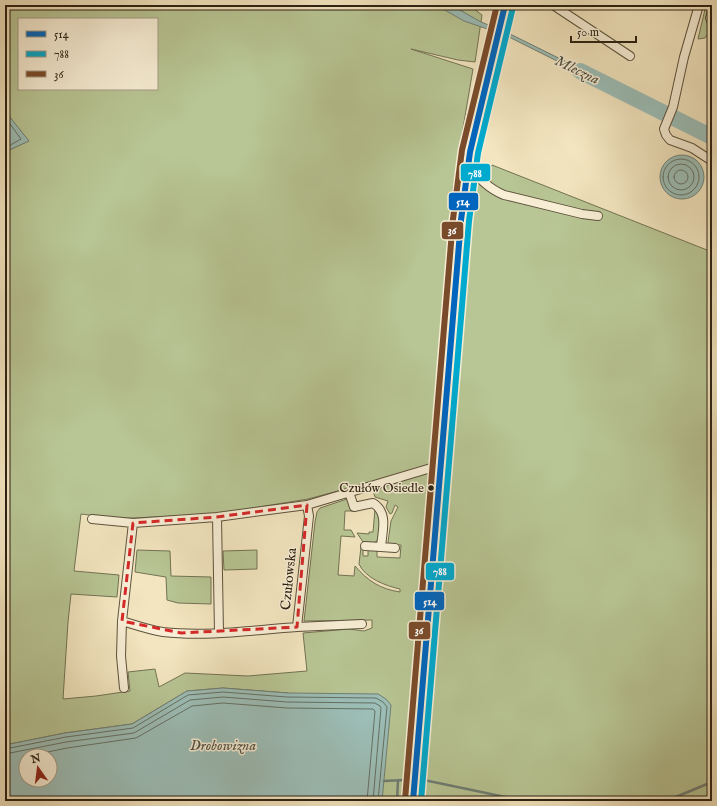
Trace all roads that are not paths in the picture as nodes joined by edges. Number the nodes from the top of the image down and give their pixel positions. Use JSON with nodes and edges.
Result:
{"nodes":[{"id":1,"x":492,"y":5,"type":"edge"},
{"id":2,"x":554,"y":5,"type":"edge"},
{"id":3,"x":699,"y":5,"type":"edge"},
{"id":4,"x":504,"y":12,"type":"edge"},
{"id":5,"x":712,"y":12,"type":"edge"},
{"id":6,"x":712,"y":23,"type":"edge"},
{"id":7,"x":630,"y":56,"type":"dead end"},
{"id":8,"x":712,"y":161,"type":"edge"},
{"id":9,"x":468,"y":166,"type":"junction"},
{"id":10,"x":598,"y":216,"type":"dead end"},
{"id":11,"x":441,"y":465,"type":"junction"},
{"id":12,"x":349,"y":492,"type":"junction"},
{"id":13,"x":307,"y":505,"type":"junction"},
{"id":14,"x":217,"y":517,"type":"junction"},
{"id":15,"x":92,"y":519,"type":"dead end"},
{"id":16,"x":133,"y":523,"type":"junction"},
{"id":17,"x":365,"y":546,"type":"dead end"},
{"id":18,"x":381,"y":547,"type":"junction"},
{"id":19,"x":395,"y":548,"type":"dead end"},
{"id":20,"x":122,"y":621,"type":"junction"},
{"id":21,"x":362,"y":624,"type":"dead end"},
{"id":22,"x":297,"y":627,"type":"junction"},
{"id":23,"x":219,"y":633,"type":"junction"},
{"id":24,"x":124,"y":688,"type":"dead end"},
{"id":25,"x":413,"y":801,"type":"edge"}],
"edges":[{"from":1,"to":4,"type":"street"},
{"from":2,"to":7,"type":"street"},
{"from":3,"to":8,"type":"street"},
{"from":4,"to":9,"type":"main road"},
{"from":5,"to":6,"type":"street"},
{"from":9,"to":10,"type":"street"},
{"from":9,"to":11,"type":"main road"},
{"from":11,"to":12,"type":"street"},
{"from":11,"to":25,"type":"main road"},
{"from":12,"to":13,"type":"street"},
{"from":12,"to":18,"type":"street"},
{"from":13,"to":14,"type":"street"},
{"from":13,"to":22,"type":"street","name":"Czułowska"},
{"from":14,"to":16,"type":"street"},
{"from":14,"to":23,"type":"street"},
{"from":15,"to":16,"type":"street"},
{"from":16,"to":20,"type":"street"},
{"from":17,"to":18,"type":"street"},
{"from":18,"to":19,"type":"street"},
{"from":20,"to":23,"type":"street","name":"Czułowska"},
{"from":20,"to":24,"type":"street"},
{"from":21,"to":22,"type":"street"},
{"from":22,"to":23,"type":"street","name":"Czułowska"}]}
